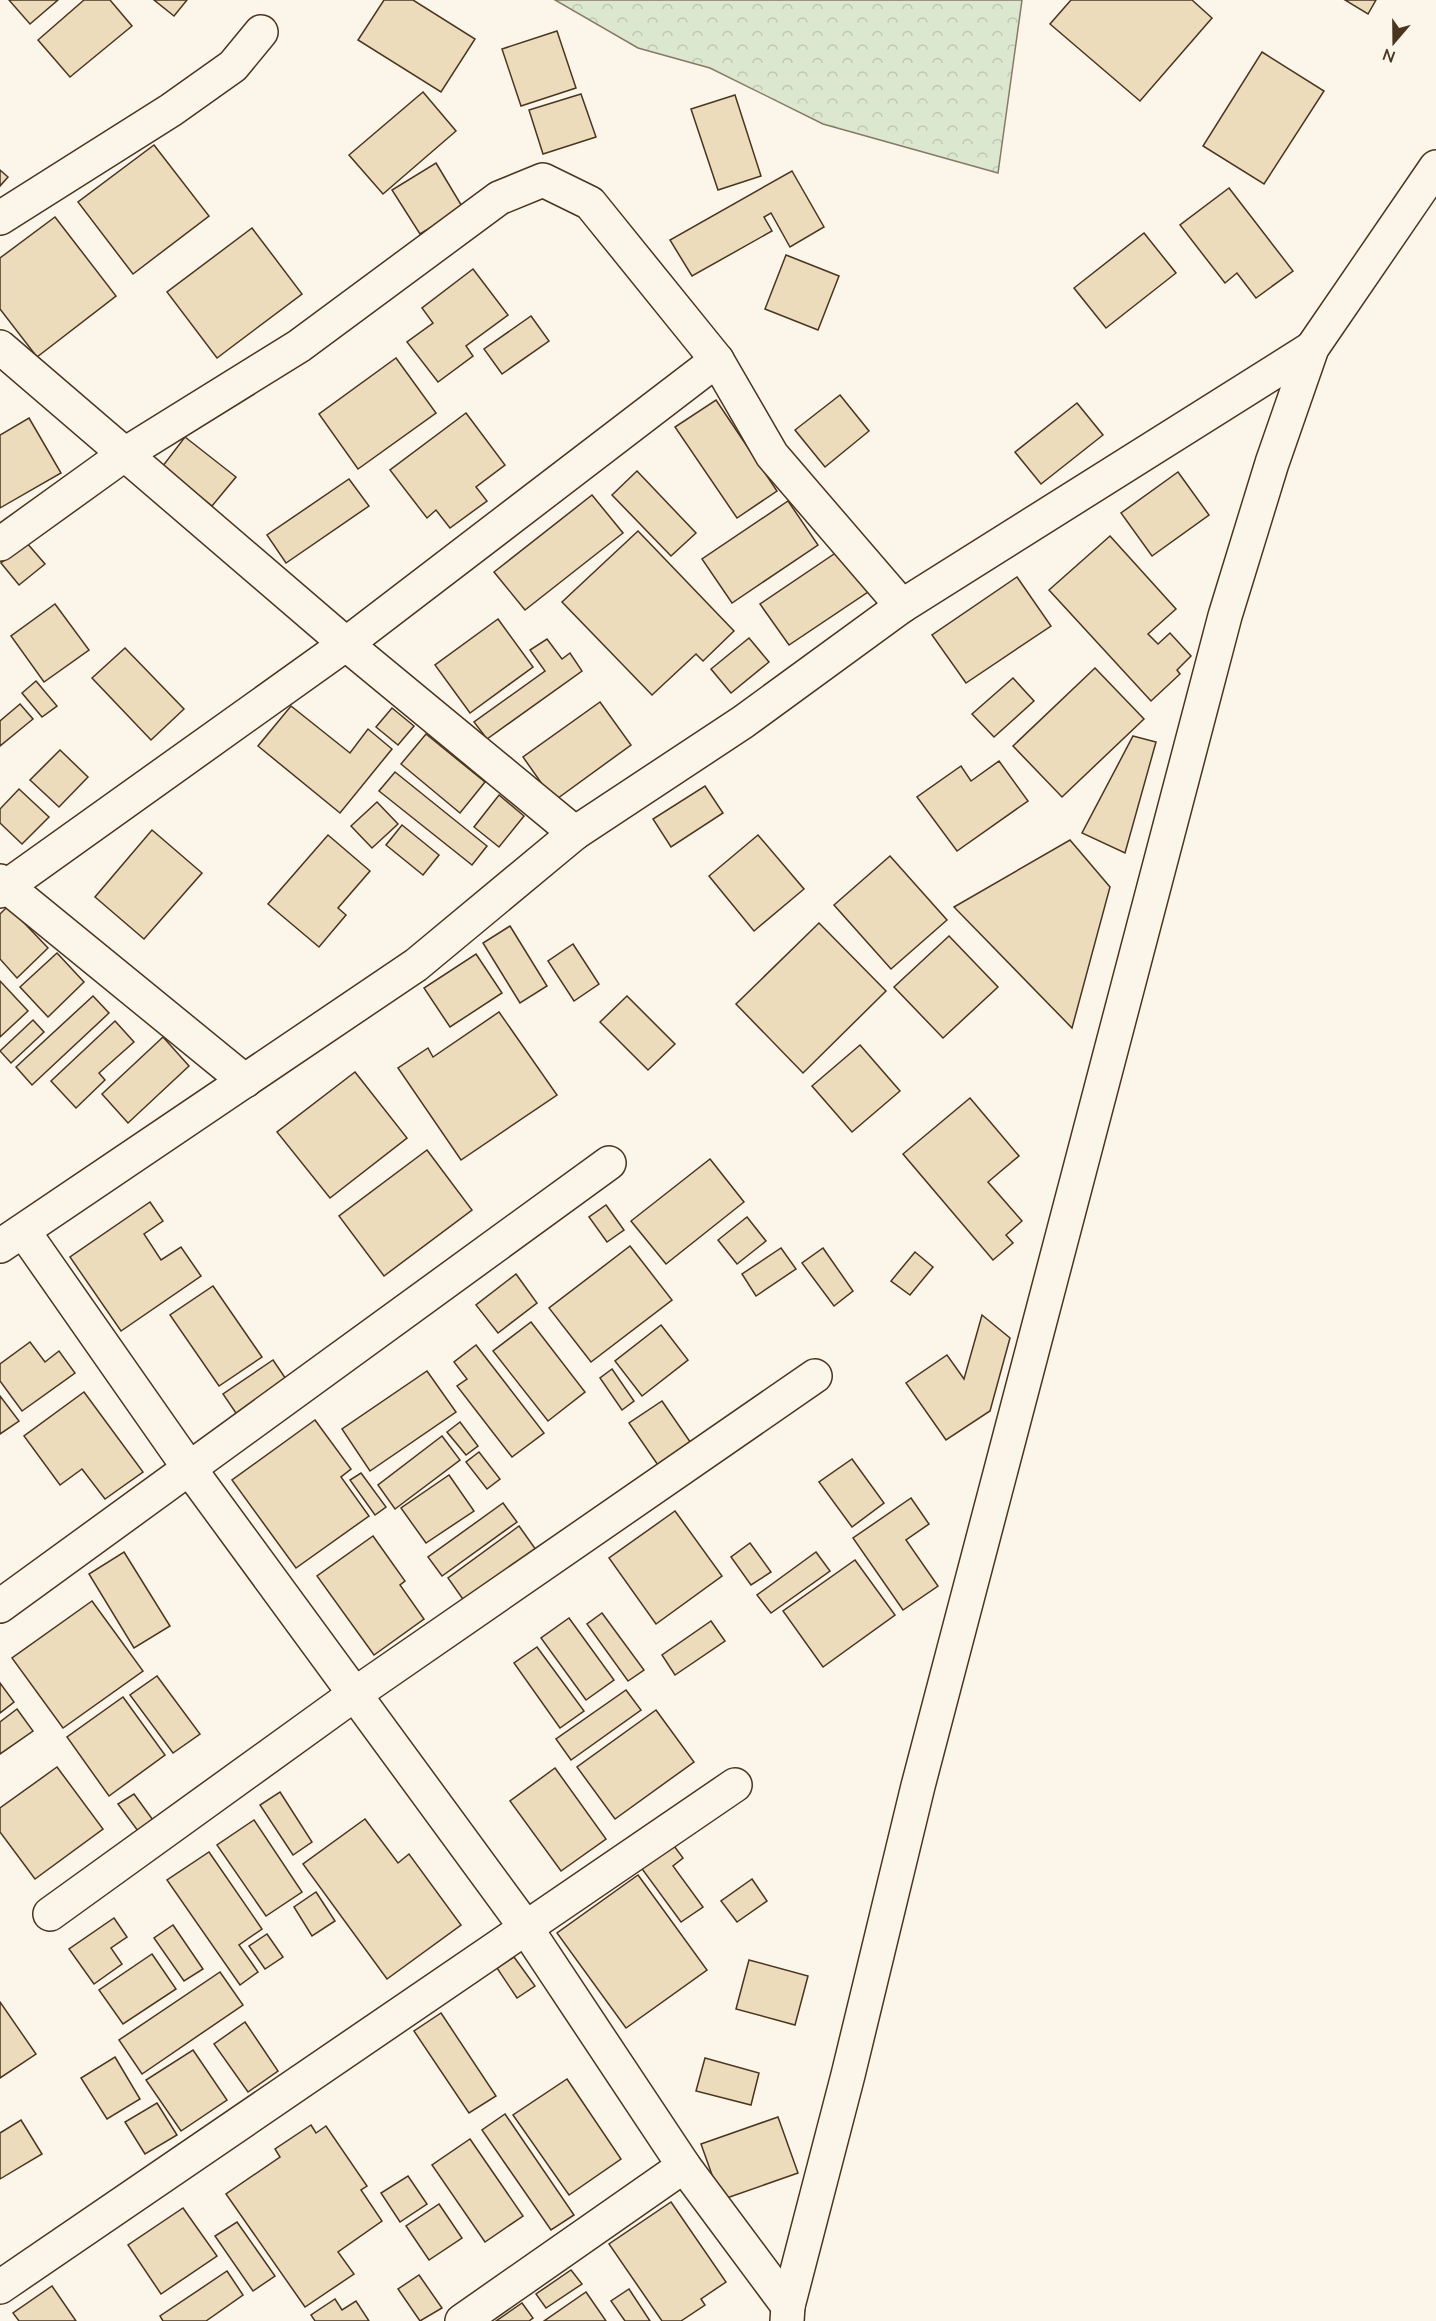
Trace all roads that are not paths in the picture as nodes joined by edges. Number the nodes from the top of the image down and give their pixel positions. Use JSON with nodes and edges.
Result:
{"nodes":[{"id":1,"x":261,"y":32,"type":"dead end"},
{"id":2,"x":1436,"y":167,"type":"edge"},
{"id":3,"x":0,"y":218,"type":"edge"},
{"id":4,"x":0,"y":348,"type":"edge"},
{"id":5,"x":1312,"y":348,"type":"junction"},
{"id":6,"x":717,"y":360,"type":"junction"},
{"id":7,"x":125,"y":454,"type":"junction"},
{"id":8,"x":0,"y":544,"type":"edge"},
{"id":9,"x":902,"y":606,"type":"junction"},
{"id":10,"x":346,"y":644,"type":"junction"},
{"id":11,"x":575,"y":833,"type":"junction"},
{"id":12,"x":2,"y":886,"type":"edge"},
{"id":13,"x":244,"y":1081,"type":"junction"},
{"id":14,"x":609,"y":1163,"type":"dead end"},
{"id":15,"x":12,"y":1239,"type":"edge"},
{"id":16,"x":816,"y":1376,"type":"dead end"},
{"id":17,"x":189,"y":1468,"type":"junction"},
{"id":18,"x":0,"y":1606,"type":"edge"},
{"id":19,"x":355,"y":1694,"type":"junction"},
{"id":20,"x":735,"y":1785,"type":"dead end"},
{"id":21,"x":50,"y":1914,"type":"dead end"},
{"id":22,"x":525,"y":1928,"type":"junction"},
{"id":23,"x":684,"y":2166,"type":"junction"},
{"id":24,"x":0,"y":2287,"type":"edge"},
{"id":25,"x":788,"y":2314,"type":"edge"},
{"id":26,"x":462,"y":2321,"type":"edge"}],
"edges":[{"from":1,"to":3,"type":"street"},
{"from":2,"to":5,"type":"street"},
{"from":4,"to":7,"type":"street"},
{"from":5,"to":9,"type":"street"},
{"from":5,"to":25,"type":"street"},
{"from":6,"to":7,"type":"street"},
{"from":6,"to":9,"type":"street"},
{"from":6,"to":10,"type":"street"},
{"from":7,"to":8,"type":"street"},
{"from":7,"to":10,"type":"street"},
{"from":9,"to":11,"type":"street"},
{"from":10,"to":11,"type":"street"},
{"from":10,"to":12,"type":"street"},
{"from":11,"to":13,"type":"street"},
{"from":12,"to":13,"type":"street"},
{"from":13,"to":15,"type":"street"},
{"from":14,"to":17,"type":"street"},
{"from":15,"to":17,"type":"street"},
{"from":16,"to":19,"type":"street"},
{"from":17,"to":18,"type":"street"},
{"from":17,"to":19,"type":"street"},
{"from":19,"to":21,"type":"street"},
{"from":19,"to":22,"type":"street"},
{"from":20,"to":22,"type":"street"},
{"from":22,"to":23,"type":"street"},
{"from":22,"to":24,"type":"street"},
{"from":23,"to":25,"type":"street"},
{"from":23,"to":26,"type":"street"}]}
